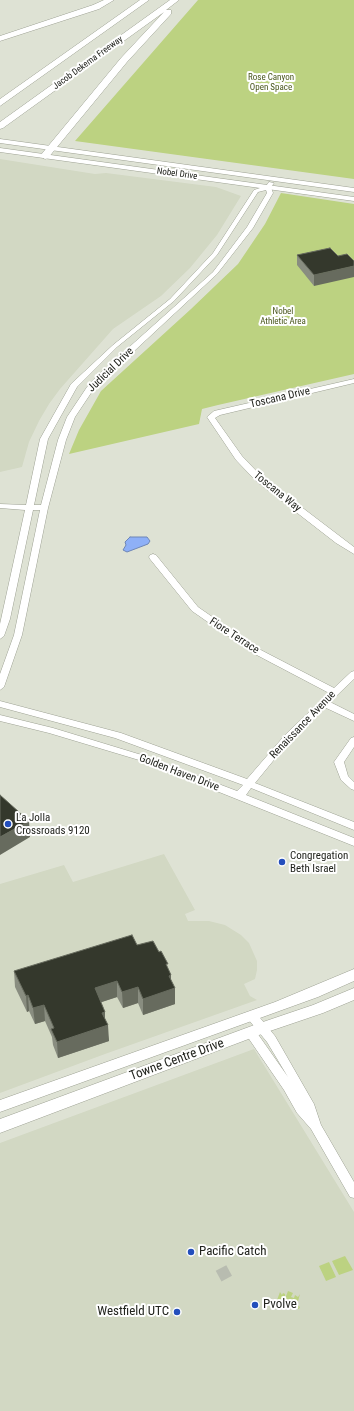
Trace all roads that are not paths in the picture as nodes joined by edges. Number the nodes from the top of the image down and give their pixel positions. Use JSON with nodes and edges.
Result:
{"nodes":[{"id":1,"x":110,"y":0,"type":"edge"},
{"id":2,"x":145,"y":0,"type":"edge"},
{"id":3,"x":174,"y":1,"type":"edge"},
{"id":4,"x":0,"y":39,"type":"edge"},
{"id":5,"x":0,"y":103,"type":"edge"},
{"id":6,"x":0,"y":126,"type":"edge"},
{"id":7,"x":4,"y":142,"type":"edge"},
{"id":8,"x":51,"y":148,"type":"junction"},
{"id":9,"x":0,"y":150,"type":"edge"},
{"id":10,"x":45,"y":156,"type":"junction"},
{"id":11,"x":274,"y":178,"type":"junction"},
{"id":12,"x":268,"y":187,"type":"junction"},
{"id":13,"x":354,"y":190,"type":"edge"},
{"id":14,"x":354,"y":199,"type":"edge"},
{"id":15,"x":354,"y":381,"type":"edge"},
{"id":16,"x":212,"y":420,"type":"joint"},
{"id":17,"x":0,"y":506,"type":"edge"},
{"id":18,"x":29,"y":506,"type":"junction"},
{"id":19,"x":44,"y":508,"type":"junction"},
{"id":20,"x":354,"y":551,"type":"edge"},
{"id":21,"x":153,"y":557,"type":"dead end"},
{"id":22,"x":0,"y":636,"type":"edge"},
{"id":23,"x":354,"y":674,"type":"edge"},
{"id":24,"x":0,"y":688,"type":"edge"},
{"id":25,"x":334,"y":692,"type":"junction"},
{"id":26,"x":323,"y":703,"type":"junction"},
{"id":27,"x":0,"y":704,"type":"edge"},
{"id":28,"x":0,"y":718,"type":"edge"},
{"id":29,"x":354,"y":718,"type":"edge"},
{"id":30,"x":354,"y":740,"type":"edge"},
{"id":31,"x":249,"y":784,"type":"junction"},
{"id":32,"x":354,"y":786,"type":"edge"},
{"id":33,"x":239,"y":796,"type":"junction"},
{"id":34,"x":354,"y":826,"type":"edge"},
{"id":35,"x":354,"y":842,"type":"edge"},
{"id":36,"x":354,"y":974,"type":"edge"},
{"id":37,"x":354,"y":994,"type":"edge"},
{"id":38,"x":252,"y":1016,"type":"junction"},
{"id":39,"x":256,"y":1030,"type":"junction"},
{"id":40,"x":15,"y":1100,"type":"junction"},
{"id":41,"x":0,"y":1106,"type":"edge"},
{"id":42,"x":0,"y":1114,"type":"edge"},
{"id":43,"x":0,"y":1126,"type":"edge"},
{"id":44,"x":354,"y":1193,"type":"edge"}],
"edges":[{"from":1,"to":4,"type":"highway"},
{"from":2,"to":5,"type":"highway","name":"Jacob Dekema Freeway"},
{"from":3,"to":6,"type":"highway","name":"Jacob Dekema Freeway"},
{"from":3,"to":8,"type":"highway"},
{"from":7,"to":8,"type":"main road","name":"Nobel Drive"},
{"from":8,"to":10,"type":"highway"},
{"from":8,"to":11,"type":"main road","name":"Nobel Drive"},
{"from":9,"to":10,"type":"main road","name":"Nobel Drive"},
{"from":10,"to":12,"type":"main road","name":"Nobel Drive"},
{"from":11,"to":12,"type":"street","name":"Judicial Drive"},
{"from":11,"to":13,"type":"main road","name":"Nobel Drive"},
{"from":12,"to":14,"type":"main road","name":"Nobel Drive"},
{"from":12,"to":18,"type":"street","name":"Judicial Drive"},
{"from":12,"to":19,"type":"street","name":"Judicial Drive"},
{"from":15,"to":16,"type":"street","name":"Toscana Drive"},
{"from":16,"to":20,"type":"street","name":"Toscana Way"},
{"from":17,"to":18,"type":"street"},
{"from":18,"to":19,"type":"street"},
{"from":18,"to":22,"type":"street","name":"Judicial Drive"},
{"from":19,"to":24,"type":"street","name":"Judicial Drive"},
{"from":21,"to":25,"type":"street","name":"Fiore Terrace"},
{"from":23,"to":25,"type":"street","name":"Renaissance Avenue"},
{"from":25,"to":26,"type":"street","name":"Renaissance Avenue"},
{"from":26,"to":29,"type":"street"},
{"from":26,"to":31,"type":"street","name":"Renaissance Avenue"},
{"from":27,"to":31,"type":"street","name":"Golden Haven Drive"},
{"from":28,"to":33,"type":"street","name":"Golden Haven Drive"},
{"from":30,"to":32,"type":"street"},
{"from":31,"to":33,"type":"street","name":"Renaissance Avenue"},
{"from":31,"to":34,"type":"street","name":"Golden Haven Drive"},
{"from":33,"to":35,"type":"street","name":"Golden Haven Drive"},
{"from":36,"to":38,"type":"main road","name":"Towne Centre Drive"},
{"from":37,"to":39,"type":"main road","name":"Towne Centre Drive"},
{"from":38,"to":39,"type":"street"},
{"from":38,"to":40,"type":"main road","name":"Towne Centre Drive"},
{"from":39,"to":43,"type":"main road","name":"Towne Centre Drive"},
{"from":39,"to":44,"type":"street"},
{"from":40,"to":41,"type":"main road","name":"Towne Centre Drive"},
{"from":40,"to":42,"type":"main road"}]}
